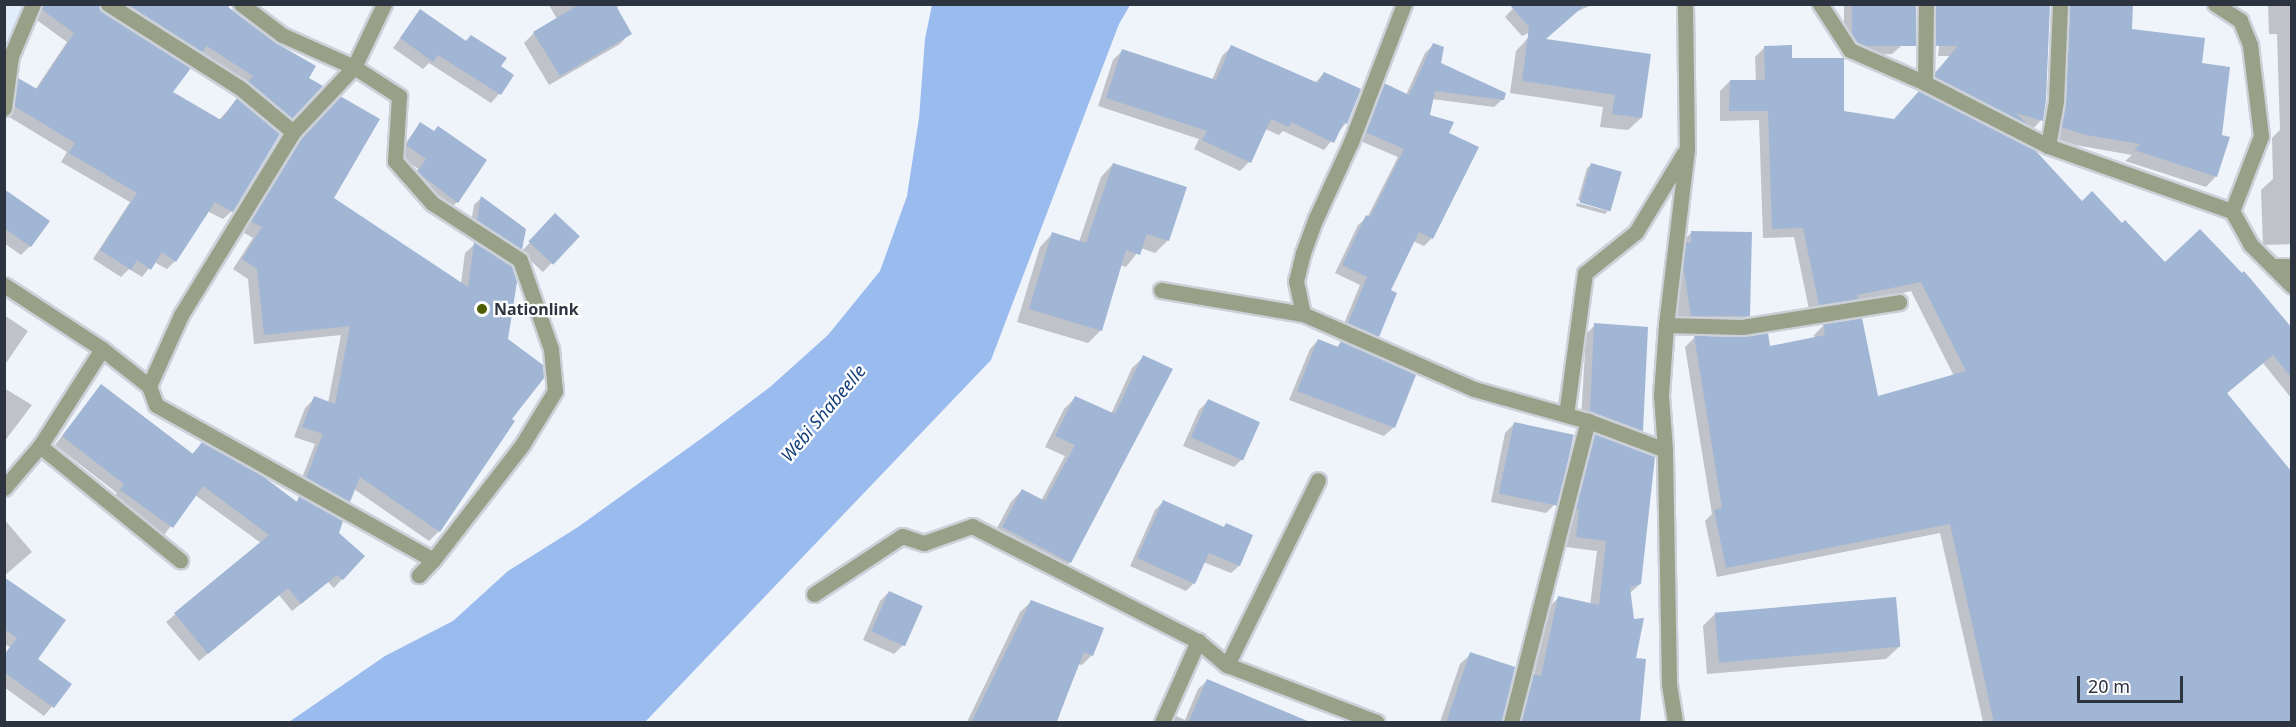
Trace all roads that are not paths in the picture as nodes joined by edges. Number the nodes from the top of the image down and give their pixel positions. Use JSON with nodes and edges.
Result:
{"nodes":[{"id":1,"x":33,"y":4,"type":"edge"},
{"id":2,"x":108,"y":4,"type":"edge"},
{"id":3,"x":242,"y":4,"type":"edge"},
{"id":4,"x":384,"y":4,"type":"edge"},
{"id":5,"x":1404,"y":4,"type":"edge"},
{"id":6,"x":1685,"y":4,"type":"edge"},
{"id":7,"x":1820,"y":4,"type":"edge"},
{"id":8,"x":1926,"y":4,"type":"edge"},
{"id":9,"x":2060,"y":4,"type":"edge"},
{"id":10,"x":2215,"y":4,"type":"edge"},
{"id":11,"x":354,"y":67,"type":"junction"},
{"id":12,"x":1925,"y":83,"type":"junction"},
{"id":13,"x":4,"y":108,"type":"edge"},
{"id":14,"x":293,"y":132,"type":"junction"},
{"id":15,"x":2048,"y":146,"type":"junction"},
{"id":16,"x":1687,"y":148,"type":"junction"},
{"id":17,"x":2232,"y":211,"type":"junction"},
{"id":18,"x":2272,"y":266,"type":"junction"},
{"id":19,"x":2292,"y":266,"type":"edge"},
{"id":20,"x":4,"y":285,"type":"edge"},
{"id":21,"x":2292,"y":286,"type":"edge"},
{"id":22,"x":1161,"y":290,"type":"dead end"},
{"id":23,"x":1899,"y":302,"type":"dead end"},
{"id":24,"x":1303,"y":314,"type":"junction"},
{"id":25,"x":1666,"y":325,"type":"junction"},
{"id":26,"x":102,"y":349,"type":"junction"},
{"id":27,"x":149,"y":386,"type":"junction"},
{"id":28,"x":1566,"y":415,"type":"junction"},
{"id":29,"x":1588,"y":421,"type":"junction"},
{"id":30,"x":40,"y":446,"type":"junction"},
{"id":31,"x":1665,"y":450,"type":"junction"},
{"id":32,"x":1318,"y":480,"type":"dead end"},
{"id":33,"x":4,"y":488,"type":"edge"},
{"id":34,"x":180,"y":560,"type":"dead end"},
{"id":35,"x":433,"y":560,"type":"junction"},
{"id":36,"x":419,"y":575,"type":"dead end"},
{"id":37,"x":814,"y":594,"type":"dead end"},
{"id":38,"x":1198,"y":641,"type":"junction"},
{"id":39,"x":1227,"y":665,"type":"junction"},
{"id":40,"x":1162,"y":723,"type":"edge"},
{"id":41,"x":1376,"y":723,"type":"edge"},
{"id":42,"x":1511,"y":723,"type":"edge"},
{"id":43,"x":1675,"y":723,"type":"edge"}],
"edges":[{"from":1,"to":13,"type":"street"},
{"from":2,"to":14,"type":"street"},
{"from":3,"to":11,"type":"street"},
{"from":4,"to":11,"type":"street"},
{"from":5,"to":24,"type":"street"},
{"from":6,"to":16,"type":"street"},
{"from":7,"to":12,"type":"street"},
{"from":8,"to":12,"type":"street"},
{"from":9,"to":15,"type":"street"},
{"from":10,"to":17,"type":"street"},
{"from":11,"to":14,"type":"street"},
{"from":11,"to":35,"type":"street"},
{"from":12,"to":15,"type":"street"},
{"from":14,"to":27,"type":"street"},
{"from":15,"to":17,"type":"street"},
{"from":16,"to":25,"type":"street"},
{"from":16,"to":28,"type":"street"},
{"from":17,"to":18,"type":"street"},
{"from":18,"to":19,"type":"street"},
{"from":18,"to":21,"type":"street"},
{"from":20,"to":26,"type":"street"},
{"from":22,"to":24,"type":"street"},
{"from":23,"to":25,"type":"street"},
{"from":24,"to":28,"type":"street"},
{"from":25,"to":31,"type":"street"},
{"from":26,"to":27,"type":"street"},
{"from":26,"to":30,"type":"street"},
{"from":27,"to":35,"type":"street"},
{"from":28,"to":29,"type":"street"},
{"from":29,"to":31,"type":"street"},
{"from":29,"to":42,"type":"street"},
{"from":30,"to":33,"type":"street"},
{"from":30,"to":34,"type":"street"},
{"from":31,"to":43,"type":"street"},
{"from":32,"to":39,"type":"street"},
{"from":35,"to":36,"type":"street"},
{"from":37,"to":38,"type":"street"},
{"from":38,"to":39,"type":"street"},
{"from":38,"to":40,"type":"street"},
{"from":39,"to":41,"type":"street"}]}
